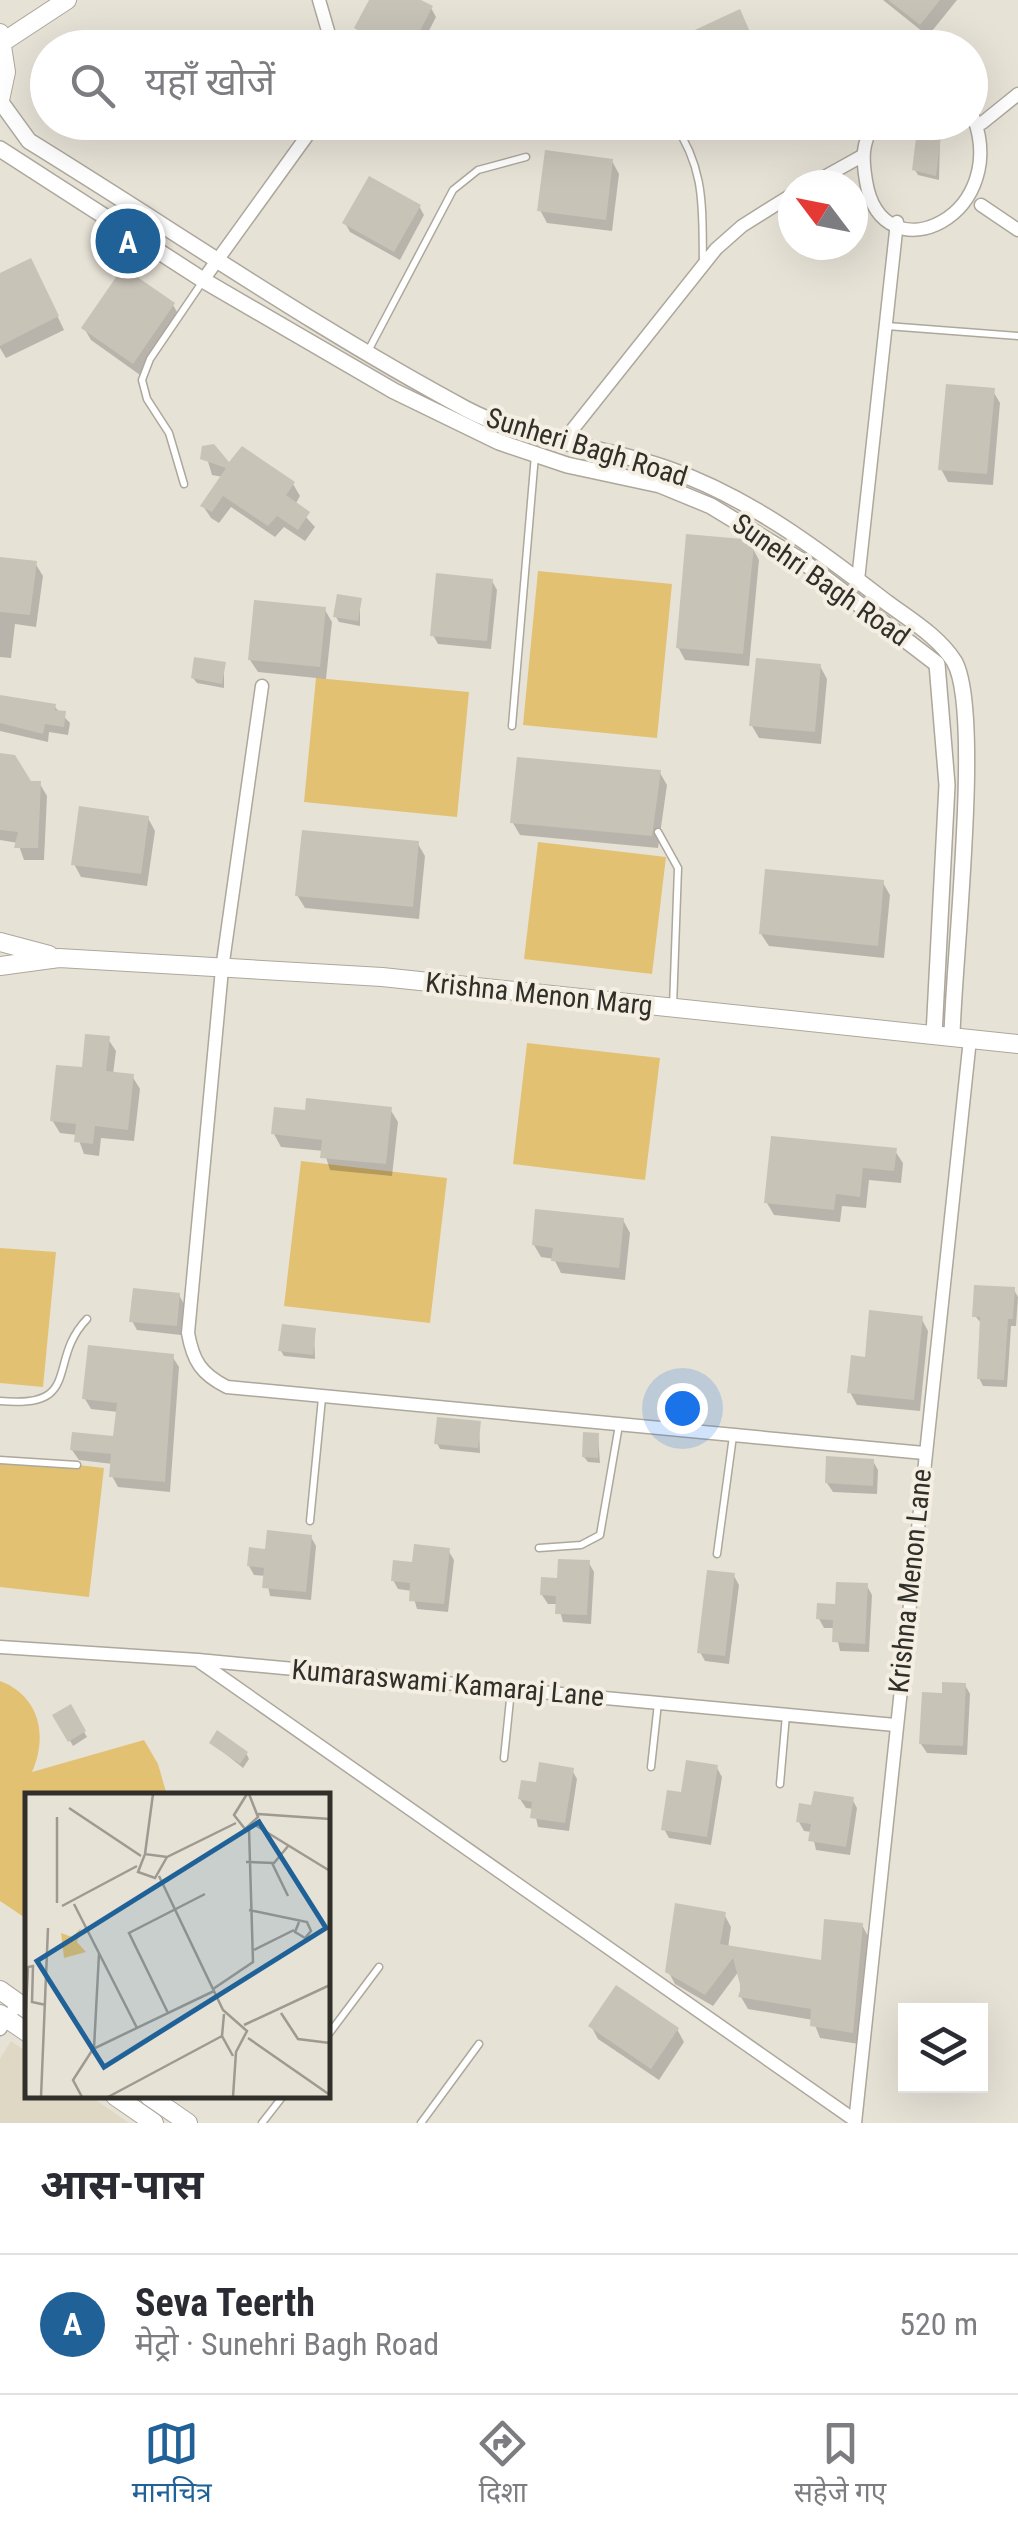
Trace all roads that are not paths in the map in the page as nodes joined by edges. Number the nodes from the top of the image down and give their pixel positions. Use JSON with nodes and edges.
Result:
{"nodes":[{"id":1,"x":67,"y":0,"type":"edge"},
{"id":2,"x":319,"y":0,"type":"edge"},
{"id":3,"x":328,"y":30,"type":"edge"},
{"id":4,"x":2,"y":38,"type":"edge"},
{"id":5,"x":1018,"y":94,"type":"edge"},
{"id":6,"x":0,"y":100,"type":"edge"},
{"id":7,"x":988,"y":118,"type":"edge"},
{"id":8,"x":988,"y":137,"type":"edge"},
{"id":9,"x":304,"y":140,"type":"edge"},
{"id":10,"x":685,"y":140,"type":"edge"},
{"id":11,"x":868,"y":140,"type":"edge"},
{"id":12,"x":0,"y":149,"type":"edge"},
{"id":13,"x":996,"y":155,"type":"dead end"},
{"id":14,"x":526,"y":156,"type":"dead end"},
{"id":15,"x":862,"y":156,"type":"junction"},
{"id":16,"x":837,"y":170,"type":"edge"},
{"id":17,"x":778,"y":203,"type":"edge"},
{"id":18,"x":896,"y":222,"type":"junction"},
{"id":19,"x":1018,"y":230,"type":"edge"},
{"id":20,"x":216,"y":262,"type":"junction"},
{"id":21,"x":704,"y":264,"type":"junction"},
{"id":22,"x":204,"y":280,"type":"junction"},
{"id":23,"x":887,"y":326,"type":"junction"},
{"id":24,"x":1018,"y":336,"type":"edge"},
{"id":25,"x":367,"y":354,"type":"junction"},
{"id":26,"x":560,"y":444,"type":"junction"},
{"id":27,"x":535,"y":454,"type":"junction"},
{"id":28,"x":184,"y":484,"type":"dead end"},
{"id":29,"x":858,"y":580,"type":"junction"},
{"id":30,"x":262,"y":686,"type":"dead end"},
{"id":31,"x":512,"y":726,"type":"dead end"},
{"id":32,"x":658,"y":832,"type":"dead end"},
{"id":33,"x":0,"y":942,"type":"edge"},
{"id":34,"x":58,"y":958,"type":"junction"},
{"id":35,"x":0,"y":966,"type":"edge"},
{"id":36,"x":222,"y":969,"type":"junction"},
{"id":37,"x":673,"y":1008,"type":"junction"},
{"id":38,"x":952,"y":1036,"type":"junction"},
{"id":39,"x":1018,"y":1044,"type":"edge"},
{"id":40,"x":87,"y":1319,"type":"dead end"},
{"id":41,"x":323,"y":1396,"type":"junction"},
{"id":42,"x":0,"y":1401,"type":"edge"},
{"id":43,"x":619,"y":1424,"type":"junction"},
{"id":44,"x":734,"y":1435,"type":"junction"},
{"id":45,"x":924,"y":1453,"type":"junction"},
{"id":46,"x":0,"y":1460,"type":"edge"},
{"id":47,"x":77,"y":1465,"type":"dead end"},
{"id":48,"x":310,"y":1521,"type":"dead end"},
{"id":49,"x":538,"y":1548,"type":"dead end"},
{"id":50,"x":718,"y":1554,"type":"dead end"},
{"id":51,"x":0,"y":1647,"type":"edge"},
{"id":52,"x":198,"y":1660,"type":"junction"},
{"id":53,"x":510,"y":1689,"type":"junction"},
{"id":54,"x":658,"y":1703,"type":"junction"},
{"id":55,"x":786,"y":1714,"type":"junction"},
{"id":56,"x":895,"y":1725,"type":"junction"},
{"id":57,"x":504,"y":1758,"type":"dead end"},
{"id":58,"x":651,"y":1767,"type":"dead end"},
{"id":59,"x":780,"y":1784,"type":"dead end"},
{"id":60,"x":379,"y":1966,"type":"dead end"},
{"id":61,"x":0,"y":1990,"type":"edge"},
{"id":62,"x":10,"y":2015,"type":"edge"},
{"id":63,"x":330,"y":2032,"type":"edge"},
{"id":64,"x":480,"y":2044,"type":"dead end"},
{"id":65,"x":118,"y":2098,"type":"edge"},
{"id":66,"x":151,"y":2098,"type":"edge"},
{"id":67,"x":281,"y":2098,"type":"edge"},
{"id":68,"x":854,"y":2121,"type":"edge"},
{"id":69,"x":154,"y":2123,"type":"edge"},
{"id":70,"x":188,"y":2123,"type":"edge"},
{"id":71,"x":262,"y":2123,"type":"edge"},
{"id":72,"x":421,"y":2123,"type":"edge"}],
"edges":[{"from":1,"to":4,"type":"main road"},
{"from":2,"to":3,"type":"street"},
{"from":4,"to":6,"type":"main road"},
{"from":5,"to":7,"type":"street"},
{"from":6,"to":20,"type":"street","name":"Sunheri Bagh Road"},
{"from":8,"to":13,"type":"street"},
{"from":9,"to":20,"type":"street"},
{"from":10,"to":21,"type":"lane"},
{"from":11,"to":15,"type":"street"},
{"from":12,"to":22,"type":"street","name":"Sunehri Bagh Road"},
{"from":14,"to":25,"type":"lane"},
{"from":15,"to":16,"type":"street"},
{"from":15,"to":18,"type":"street"},
{"from":17,"to":21,"type":"street"},
{"from":18,"to":19,"type":"street"},
{"from":18,"to":23,"type":"street"},
{"from":20,"to":22,"type":"street"},
{"from":20,"to":25,"type":"street","name":"Sunheri Bagh Road"},
{"from":21,"to":26,"type":"street"},
{"from":22,"to":27,"type":"street","name":"Sunehri Bagh Road"},
{"from":22,"to":28,"type":"lane"},
{"from":23,"to":24,"type":"lane"},
{"from":23,"to":29,"type":"street"},
{"from":25,"to":26,"type":"street","name":"Sunheri Bagh Road"},
{"from":26,"to":29,"type":"street","name":"Sunheri Bagh Road"},
{"from":27,"to":31,"type":"lane"},
{"from":27,"to":38,"type":"street","name":"Sunehri Bagh Road"},
{"from":29,"to":38,"type":"street","name":"Sunheri Bagh Road"},
{"from":30,"to":36,"type":"street"},
{"from":32,"to":37,"type":"lane"},
{"from":33,"to":34,"type":"main road","name":"Krishna Menon Marg"},
{"from":34,"to":35,"type":"main road","name":"Krishna Menon Marg"},
{"from":34,"to":36,"type":"main road","name":"Krishna Menon Marg"},
{"from":36,"to":37,"type":"main road","name":"Krishna Menon Marg"},
{"from":36,"to":41,"type":"street"},
{"from":37,"to":38,"type":"main road","name":"Krishna Menon Marg"},
{"from":38,"to":39,"type":"main road","name":"Krishna Menon Marg"},
{"from":38,"to":45,"type":"street","name":"Krishna Menon Lane"},
{"from":40,"to":42,"type":"lane"},
{"from":41,"to":43,"type":"street"},
{"from":41,"to":48,"type":"lane"},
{"from":43,"to":44,"type":"street"},
{"from":43,"to":49,"type":"lane"},
{"from":44,"to":45,"type":"street"},
{"from":44,"to":50,"type":"lane"},
{"from":45,"to":56,"type":"street","name":"Krishna Menon Lane"},
{"from":46,"to":47,"type":"lane"},
{"from":51,"to":52,"type":"street","name":"Kumaraswami Kamaraj Lane"},
{"from":52,"to":53,"type":"street","name":"Kumaraswami Kamaraj Lane"},
{"from":52,"to":68,"type":"street"},
{"from":53,"to":54,"type":"street","name":"Kumaraswami Kamaraj Lane"},
{"from":53,"to":57,"type":"lane"},
{"from":54,"to":55,"type":"street","name":"Kumaraswami Kamaraj Lane"},
{"from":54,"to":58,"type":"lane"},
{"from":55,"to":56,"type":"street","name":"Kumaraswami Kamaraj Lane"},
{"from":55,"to":59,"type":"lane"},
{"from":56,"to":68,"type":"street","name":"Krishna Menon Lane"},
{"from":60,"to":63,"type":"lane"},
{"from":61,"to":62,"type":"main road"},
{"from":64,"to":72,"type":"lane"},
{"from":65,"to":69,"type":"main road"},
{"from":66,"to":70,"type":"main road"},
{"from":67,"to":71,"type":"lane"}]}
